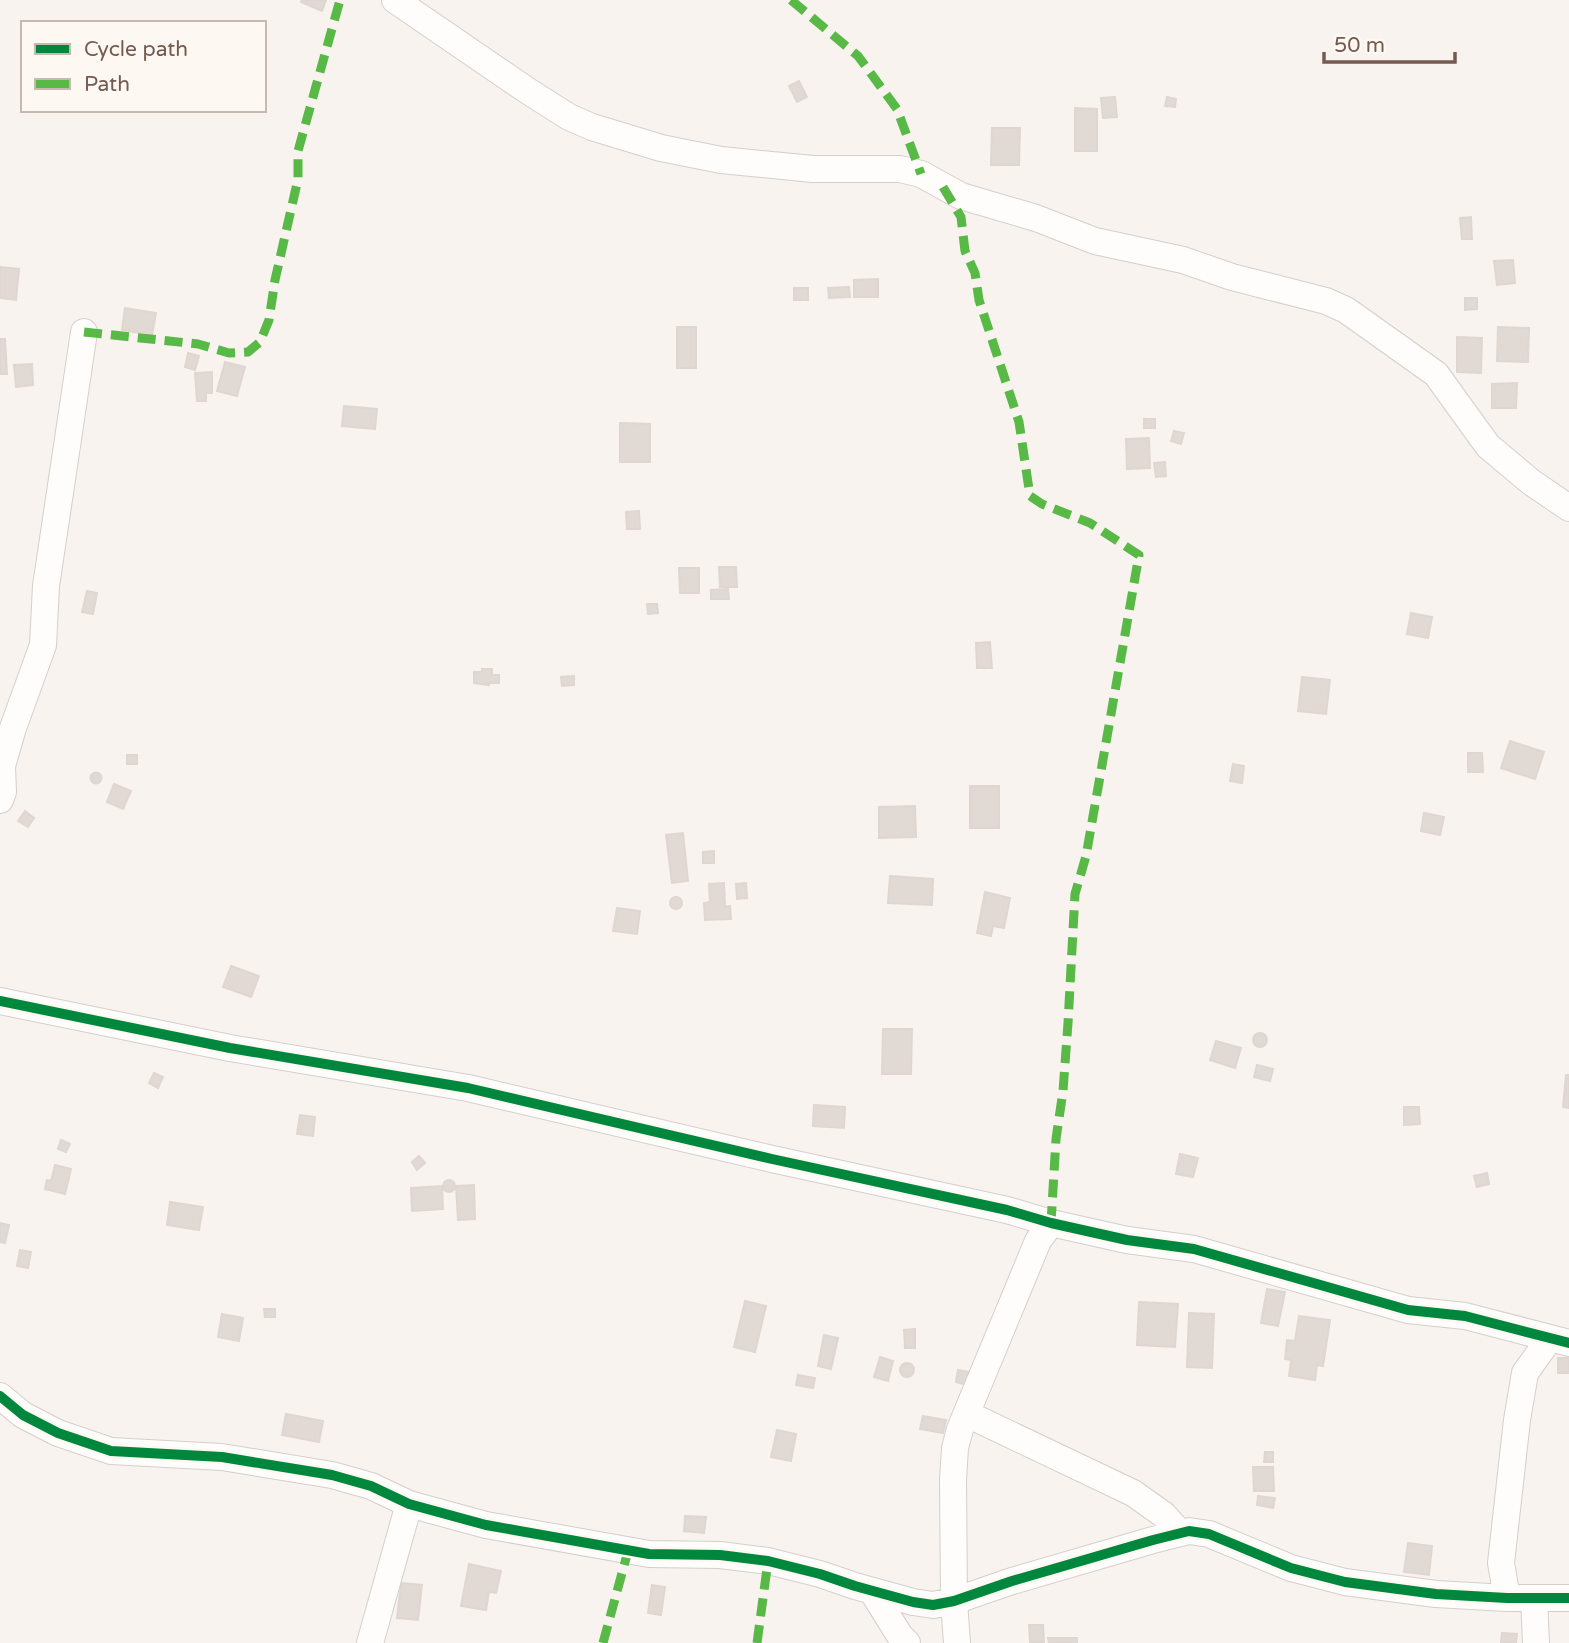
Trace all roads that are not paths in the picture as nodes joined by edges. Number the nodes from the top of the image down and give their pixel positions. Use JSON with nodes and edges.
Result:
{"nodes":[{"id":1,"x":395,"y":0,"type":"edge"},
{"id":2,"x":84,"y":332,"type":"dead end"},
{"id":3,"x":1569,"y":508,"type":"edge"},
{"id":4,"x":0,"y":800,"type":"edge"},
{"id":5,"x":0,"y":1001,"type":"edge"},
{"id":6,"x":1051,"y":1223,"type":"junction"},
{"id":7,"x":1559,"y":1340,"type":"edge"},
{"id":8,"x":0,"y":1396,"type":"edge"},
{"id":9,"x":967,"y":1414,"type":"junction"},
{"id":10,"x":409,"y":1504,"type":"junction"},
{"id":11,"x":1179,"y":1532,"type":"junction"},
{"id":12,"x":872,"y":1591,"type":"junction"},
{"id":13,"x":1507,"y":1598,"type":"junction"},
{"id":14,"x":1534,"y":1598,"type":"junction"},
{"id":15,"x":1569,"y":1598,"type":"edge"},
{"id":16,"x":954,"y":1601,"type":"junction"},
{"id":17,"x":370,"y":1643,"type":"edge"},
{"id":18,"x":907,"y":1643,"type":"edge"},
{"id":19,"x":957,"y":1643,"type":"edge"},
{"id":20,"x":1536,"y":1643,"type":"edge"}],
"edges":[{"from":1,"to":3,"type":"street"},
{"from":2,"to":4,"type":"street"},
{"from":5,"to":6,"type":"street"},
{"from":6,"to":7,"type":"street"},
{"from":6,"to":9,"type":"street"},
{"from":7,"to":13,"type":"street"},
{"from":8,"to":10,"type":"street"},
{"from":9,"to":11,"type":"street"},
{"from":9,"to":16,"type":"street"},
{"from":10,"to":12,"type":"street"},
{"from":10,"to":17,"type":"street"},
{"from":11,"to":13,"type":"street"},
{"from":11,"to":16,"type":"street"},
{"from":12,"to":16,"type":"street"},
{"from":12,"to":18,"type":"street"},
{"from":13,"to":14,"type":"street"},
{"from":14,"to":15,"type":"street"},
{"from":14,"to":20,"type":"street"},
{"from":16,"to":19,"type":"street"}]}
